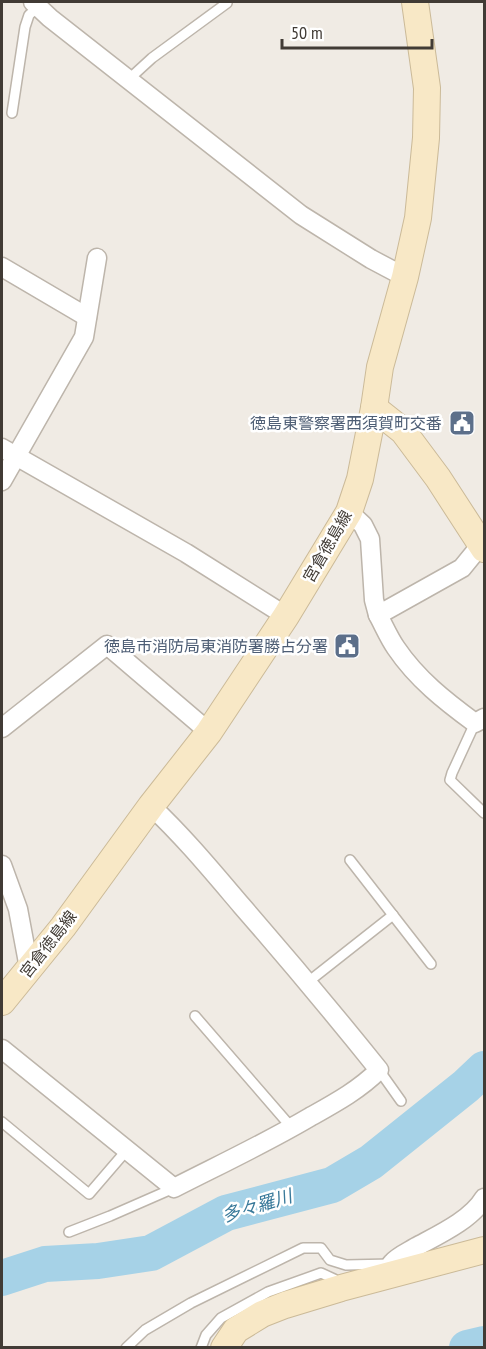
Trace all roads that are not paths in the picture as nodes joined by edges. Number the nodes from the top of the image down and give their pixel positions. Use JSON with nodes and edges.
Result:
{"nodes":[{"id":1,"x":415,"y":2,"type":"edge"},
{"id":2,"x":227,"y":3,"type":"edge"},
{"id":3,"x":35,"y":4,"type":"edge"},
{"id":4,"x":128,"y":80,"type":"junction"},
{"id":5,"x":12,"y":113,"type":"dead end"},
{"id":6,"x":97,"y":258,"type":"dead end"},
{"id":7,"x":2,"y":267,"type":"edge"},
{"id":8,"x":405,"y":277,"type":"junction"},
{"id":9,"x":87,"y":317,"type":"junction"},
{"id":10,"x":374,"y":408,"type":"junction"},
{"id":11,"x":9,"y":452,"type":"edge"},
{"id":12,"x":2,"y":481,"type":"edge"},
{"id":13,"x":349,"y":512,"type":"junction"},
{"id":14,"x":483,"y":545,"type":"edge"},
{"id":15,"x":378,"y":615,"type":"junction"},
{"id":16,"x":286,"y":616,"type":"junction"},
{"id":17,"x":480,"y":721,"type":"edge"},
{"id":18,"x":2,"y":728,"type":"edge"},
{"id":19,"x":209,"y":732,"type":"junction"},
{"id":20,"x":152,"y":806,"type":"junction"},
{"id":21,"x":484,"y":813,"type":"edge"},
{"id":22,"x":350,"y":860,"type":"dead end"},
{"id":23,"x":2,"y":866,"type":"edge"},
{"id":24,"x":393,"y":915,"type":"junction"},
{"id":25,"x":431,"y":964,"type":"dead end"},
{"id":26,"x":29,"y":969,"type":"junction"},
{"id":27,"x":308,"y":982,"type":"junction"},
{"id":28,"x":2,"y":1002,"type":"edge"},
{"id":29,"x":195,"y":1016,"type":"dead end"},
{"id":30,"x":2,"y":1049,"type":"edge"},
{"id":31,"x":379,"y":1070,"type":"junction"},
{"id":32,"x":401,"y":1101,"type":"dead end"},
{"id":33,"x":2,"y":1122,"type":"edge"},
{"id":34,"x":292,"y":1128,"type":"junction"},
{"id":35,"x":126,"y":1151,"type":"junction"},
{"id":36,"x":174,"y":1188,"type":"junction"},
{"id":37,"x":484,"y":1198,"type":"edge"},
{"id":38,"x":69,"y":1232,"type":"dead end"},
{"id":39,"x":484,"y":1250,"type":"edge"},
{"id":40,"x":388,"y":1270,"type":"junction"},
{"id":41,"x":341,"y":1288,"type":"junction"},
{"id":42,"x":126,"y":1347,"type":"edge"},
{"id":43,"x":201,"y":1347,"type":"edge"},
{"id":44,"x":224,"y":1347,"type":"edge"}],
"edges":[{"from":1,"to":8,"type":"main road","name":"宮倉徳島線"},
{"from":2,"to":4,"type":"lane"},
{"from":3,"to":4,"type":"street"},
{"from":3,"to":5,"type":"lane"},
{"from":4,"to":8,"type":"street"},
{"from":6,"to":9,"type":"street"},
{"from":7,"to":9,"type":"street"},
{"from":8,"to":10,"type":"main road","name":"宮倉徳島線"},
{"from":9,"to":11,"type":"street"},
{"from":10,"to":13,"type":"main road","name":"宮倉徳島線"},
{"from":10,"to":14,"type":"main road"},
{"from":11,"to":12,"type":"street"},
{"from":11,"to":16,"type":"street"},
{"from":13,"to":15,"type":"street"},
{"from":13,"to":16,"type":"main road","name":"宮倉徳島線"},
{"from":14,"to":15,"type":"street"},
{"from":15,"to":17,"type":"street"},
{"from":16,"to":19,"type":"main road","name":"宮倉徳島線"},
{"from":17,"to":21,"type":"lane"},
{"from":18,"to":19,"type":"street"},
{"from":19,"to":20,"type":"main road","name":"宮倉徳島線"},
{"from":20,"to":26,"type":"main road","name":"宮倉徳島線"},
{"from":20,"to":27,"type":"street"},
{"from":22,"to":24,"type":"lane"},
{"from":23,"to":26,"type":"street"},
{"from":24,"to":25,"type":"lane"},
{"from":24,"to":27,"type":"lane"},
{"from":26,"to":28,"type":"main road","name":"宮倉徳島線"},
{"from":27,"to":31,"type":"street"},
{"from":29,"to":34,"type":"lane"},
{"from":30,"to":35,"type":"street"},
{"from":31,"to":32,"type":"lane"},
{"from":31,"to":34,"type":"street"},
{"from":33,"to":35,"type":"lane"},
{"from":34,"to":36,"type":"street"},
{"from":35,"to":36,"type":"street"},
{"from":36,"to":38,"type":"lane"},
{"from":37,"to":40,"type":"street"},
{"from":39,"to":40,"type":"main road"},
{"from":40,"to":41,"type":"main road"},
{"from":40,"to":42,"type":"lane"},
{"from":41,"to":43,"type":"lane"},
{"from":41,"to":44,"type":"main road"}]}
